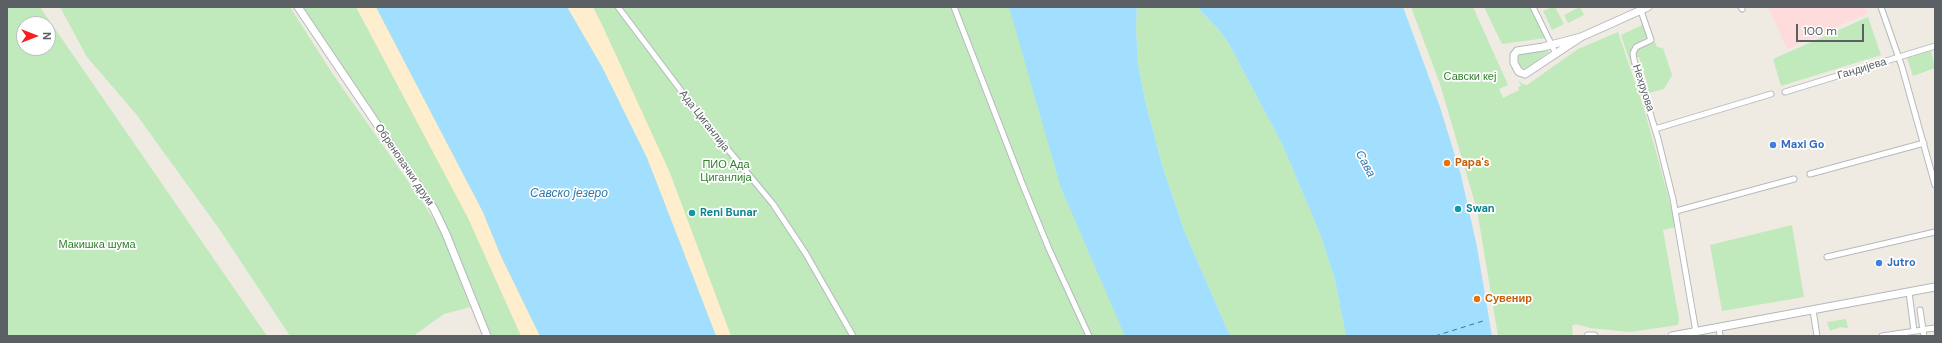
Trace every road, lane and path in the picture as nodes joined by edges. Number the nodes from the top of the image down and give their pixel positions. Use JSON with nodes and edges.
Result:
{"nodes":[{"id":1,"x":298,"y":7,"type":"edge"},
{"id":2,"x":618,"y":7,"type":"edge"},
{"id":3,"x":954,"y":7,"type":"edge"},
{"id":4,"x":1533,"y":7,"type":"edge"},
{"id":5,"x":1648,"y":7,"type":"edge"},
{"id":6,"x":1881,"y":7,"type":"edge"},
{"id":7,"x":1640,"y":9,"type":"edge"},
{"id":8,"x":1581,"y":37,"type":"junction"},
{"id":9,"x":1552,"y":45,"type":"junction"},
{"id":10,"x":1935,"y":46,"type":"edge"},
{"id":11,"x":1556,"y":54,"type":"junction"},
{"id":12,"x":1899,"y":57,"type":"junction"},
{"id":13,"x":1785,"y":92,"type":"dead end"},
{"id":14,"x":1771,"y":94,"type":"dead end"},
{"id":15,"x":1655,"y":129,"type":"junction"},
{"id":16,"x":1924,"y":143,"type":"junction"},
{"id":17,"x":1810,"y":174,"type":"dead end"},
{"id":18,"x":1794,"y":179,"type":"dead end"},
{"id":19,"x":1935,"y":185,"type":"edge"},
{"id":20,"x":1676,"y":211,"type":"junction"},
{"id":21,"x":1935,"y":232,"type":"edge"},
{"id":22,"x":1827,"y":257,"type":"dead end"},
{"id":23,"x":1935,"y":287,"type":"edge"},
{"id":24,"x":1909,"y":292,"type":"junction"},
{"id":25,"x":1813,"y":310,"type":"junction"},
{"id":26,"x":1920,"y":310,"type":"dead end"},
{"id":27,"x":1719,"y":327,"type":"junction"},
{"id":28,"x":1935,"y":328,"type":"edge"},
{"id":29,"x":1925,"y":329,"type":"junction"},
{"id":30,"x":1914,"y":331,"type":"junction"},
{"id":31,"x":1696,"y":332,"type":"junction"},
{"id":32,"x":487,"y":336,"type":"edge"},
{"id":33,"x":853,"y":336,"type":"edge"},
{"id":34,"x":1089,"y":336,"type":"edge"},
{"id":35,"x":1588,"y":336,"type":"edge"},
{"id":36,"x":1594,"y":336,"type":"edge"},
{"id":37,"x":1672,"y":336,"type":"edge"},
{"id":38,"x":1720,"y":336,"type":"edge"},
{"id":39,"x":1817,"y":336,"type":"edge"},
{"id":40,"x":1883,"y":336,"type":"edge"},
{"id":41,"x":1924,"y":336,"type":"edge"}],
"edges":[{"from":1,"to":32,"type":"street","name":"Обреновачки друм"},
{"from":2,"to":33,"type":"street","name":"Ада Циганлија"},
{"from":3,"to":34,"type":"street"},
{"from":4,"to":9,"type":"street"},
{"from":5,"to":7,"type":"street"},
{"from":6,"to":12,"type":"street"},
{"from":7,"to":8,"type":"street"},
{"from":7,"to":15,"type":"street","name":"Нехруова"},
{"from":8,"to":9,"type":"street"},
{"from":8,"to":11,"type":"street"},
{"from":9,"to":11,"type":"street"},
{"from":9,"to":11,"type":"street"},
{"from":10,"to":12,"type":"street"},
{"from":12,"to":13,"type":"street","name":"Гандијева"},
{"from":12,"to":16,"type":"street","name":"Гандијева"},
{"from":14,"to":15,"type":"street"},
{"from":15,"to":20,"type":"street","name":"Нехруова"},
{"from":16,"to":17,"type":"street"},
{"from":16,"to":19,"type":"street","name":"Гандијева"},
{"from":18,"to":20,"type":"street"},
{"from":20,"to":31,"type":"street"},
{"from":21,"to":22,"type":"street"},
{"from":23,"to":24,"type":"street"},
{"from":24,"to":25,"type":"street"},
{"from":24,"to":30,"type":"street"},
{"from":25,"to":27,"type":"street"},
{"from":25,"to":39,"type":"street"},
{"from":26,"to":29,"type":"street"},
{"from":27,"to":31,"type":"street"},
{"from":27,"to":38,"type":"street"},
{"from":28,"to":29,"type":"street"},
{"from":29,"to":30,"type":"street"},
{"from":29,"to":41,"type":"street"},
{"from":30,"to":40,"type":"street"},
{"from":31,"to":37,"type":"street"},
{"from":35,"to":36,"type":"street"}]}
